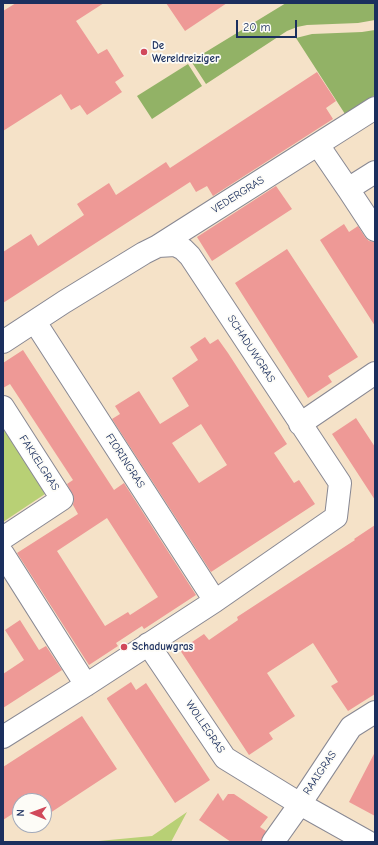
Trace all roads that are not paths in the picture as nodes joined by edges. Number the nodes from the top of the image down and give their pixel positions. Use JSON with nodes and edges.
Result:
{"nodes":[{"id":1,"x":375,"y":108,"type":"edge"},
{"id":2,"x":318,"y":145,"type":"junction"},
{"id":3,"x":375,"y":172,"type":"edge"},
{"id":4,"x":348,"y":189,"type":"junction"},
{"id":5,"x":375,"y":230,"type":"edge"},
{"id":6,"x":158,"y":246,"type":"junction"},
{"id":7,"x":35,"y":322,"type":"junction"},
{"id":8,"x":3,"y":342,"type":"edge"},
{"id":9,"x":375,"y":373,"type":"edge"},
{"id":10,"x":3,"y":407,"type":"edge"},
{"id":11,"x":300,"y":424,"type":"junction"},
{"id":12,"x":3,"y":538,"type":"edge"},
{"id":13,"x":3,"y":554,"type":"edge"},
{"id":14,"x":215,"y":601,"type":"junction"},
{"id":15,"x":148,"y":644,"type":"junction"},
{"id":16,"x":86,"y":685,"type":"junction"},
{"id":17,"x":374,"y":714,"type":"edge"},
{"id":18,"x":3,"y":737,"type":"edge"},
{"id":19,"x":300,"y":804,"type":"junction"},
{"id":20,"x":273,"y":842,"type":"edge"},
{"id":21,"x":368,"y":842,"type":"edge"}],
"edges":[{"from":1,"to":2,"type":"street","name":"VEDERGRAS"},
{"from":2,"to":4,"type":"street"},
{"from":2,"to":6,"type":"street","name":"VEDERGRAS"},
{"from":3,"to":4,"type":"street"},
{"from":4,"to":5,"type":"street"},
{"from":6,"to":7,"type":"street"},
{"from":6,"to":11,"type":"street","name":"SCHADUWGRAS"},
{"from":7,"to":8,"type":"street"},
{"from":7,"to":14,"type":"street","name":"FIORINGRAS"},
{"from":9,"to":11,"type":"street"},
{"from":10,"to":12,"type":"street","name":"FAKKELGRAS"},
{"from":11,"to":14,"type":"street","name":"SCHADUWGRAS"},
{"from":13,"to":16,"type":"street"},
{"from":14,"to":15,"type":"street","name":"SCHADUWGRAS"},
{"from":15,"to":16,"type":"street","name":"SCHADUWGRAS"},
{"from":15,"to":19,"type":"street","name":"WOLLEGRAS"},
{"from":16,"to":18,"type":"street","name":"SCHADUWGRAS"},
{"from":17,"to":19,"type":"street","name":"RAAIGRAS"},
{"from":19,"to":20,"type":"street","name":"RAAIGRAS"},
{"from":19,"to":21,"type":"street","name":"WOLLEGRAS"}]}
